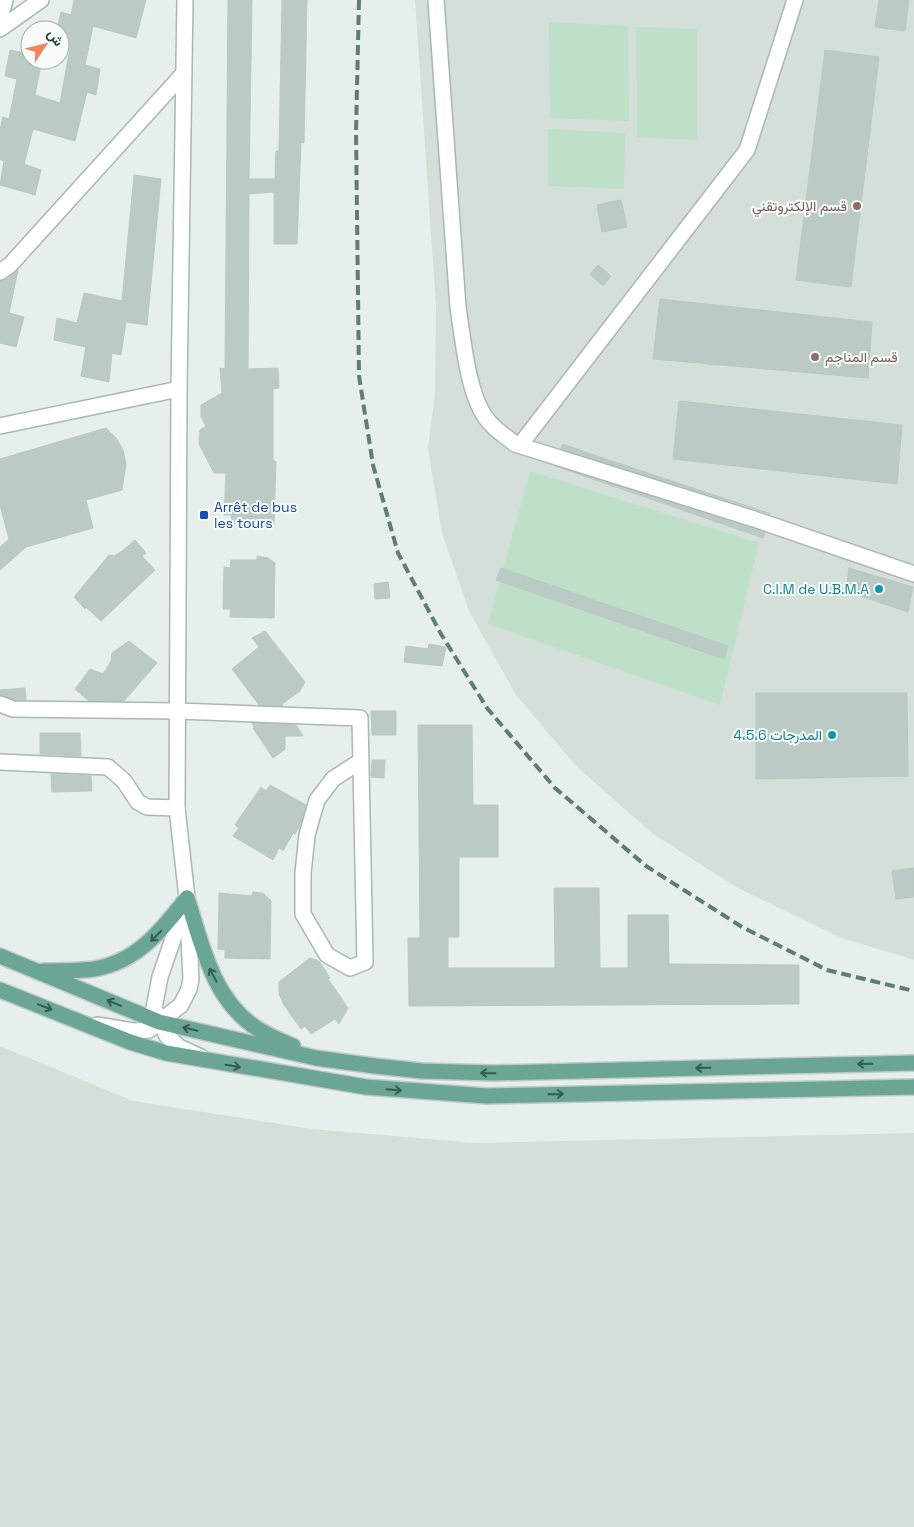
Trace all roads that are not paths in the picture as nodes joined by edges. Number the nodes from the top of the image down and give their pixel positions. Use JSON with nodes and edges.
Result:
{"nodes":[{"id":1,"x":5,"y":0,"type":"edge"},
{"id":2,"x":41,"y":0,"type":"edge"},
{"id":3,"x":185,"y":0,"type":"edge"},
{"id":4,"x":436,"y":0,"type":"edge"},
{"id":5,"x":795,"y":0,"type":"edge"},
{"id":6,"x":31,"y":6,"type":"edge"},
{"id":7,"x":0,"y":18,"type":"edge"},
{"id":8,"x":0,"y":29,"type":"edge"},
{"id":9,"x":184,"y":73,"type":"junction"},
{"id":10,"x":0,"y":272,"type":"edge"},
{"id":11,"x":179,"y":389,"type":"junction"},
{"id":12,"x":0,"y":426,"type":"edge"},
{"id":13,"x":520,"y":445,"type":"junction"},
{"id":14,"x":914,"y":574,"type":"edge"},
{"id":15,"x":0,"y":704,"type":"edge"},
{"id":16,"x":179,"y":711,"type":"junction"},
{"id":17,"x":0,"y":762,"type":"edge"},
{"id":18,"x":359,"y":762,"type":"junction"},
{"id":19,"x":177,"y":808,"type":"junction"},
{"id":20,"x":187,"y":898,"type":"junction"},
{"id":21,"x":0,"y":956,"type":"edge"},
{"id":22,"x":39,"y":972,"type":"junction"},
{"id":23,"x":0,"y":990,"type":"edge"},
{"id":24,"x":159,"y":1022,"type":"junction"},
{"id":25,"x":85,"y":1023,"type":"junction"},
{"id":26,"x":316,"y":1058,"type":"junction"},
{"id":27,"x":213,"y":1063,"type":"junction"},
{"id":28,"x":914,"y":1063,"type":"edge"},
{"id":29,"x":914,"y":1086,"type":"edge"}],
"edges":[{"from":1,"to":7,"type":"street"},
{"from":2,"to":6,"type":"street"},
{"from":3,"to":9,"type":"street"},
{"from":4,"to":13,"type":"street"},
{"from":5,"to":13,"type":"street"},
{"from":6,"to":8,"type":"street"},
{"from":9,"to":10,"type":"street"},
{"from":9,"to":11,"type":"street"},
{"from":11,"to":12,"type":"street"},
{"from":11,"to":16,"type":"street"},
{"from":13,"to":14,"type":"street"},
{"from":15,"to":16,"type":"street"},
{"from":16,"to":18,"type":"street"},
{"from":16,"to":19,"type":"street"},
{"from":17,"to":19,"type":"street"},
{"from":18,"to":18,"type":"street"},
{"from":19,"to":20,"type":"street"},
{"from":20,"to":22,"type":"main road","one_way":true},
{"from":20,"to":24,"type":"street"},
{"from":20,"to":24,"type":"street"},
{"from":26,"to":20,"type":"main road","one_way":true},
{"from":21,"to":22,"type":"main road"},
{"from":24,"to":22,"type":"main road","one_way":true},
{"from":23,"to":25,"type":"main road","one_way":true},
{"from":24,"to":25,"type":"street"},
{"from":26,"to":24,"type":"main road","one_way":true},
{"from":24,"to":27,"type":"street"},
{"from":25,"to":27,"type":"main road"},
{"from":28,"to":26,"type":"main road","one_way":true},
{"from":27,"to":29,"type":"main road","one_way":true}]}
